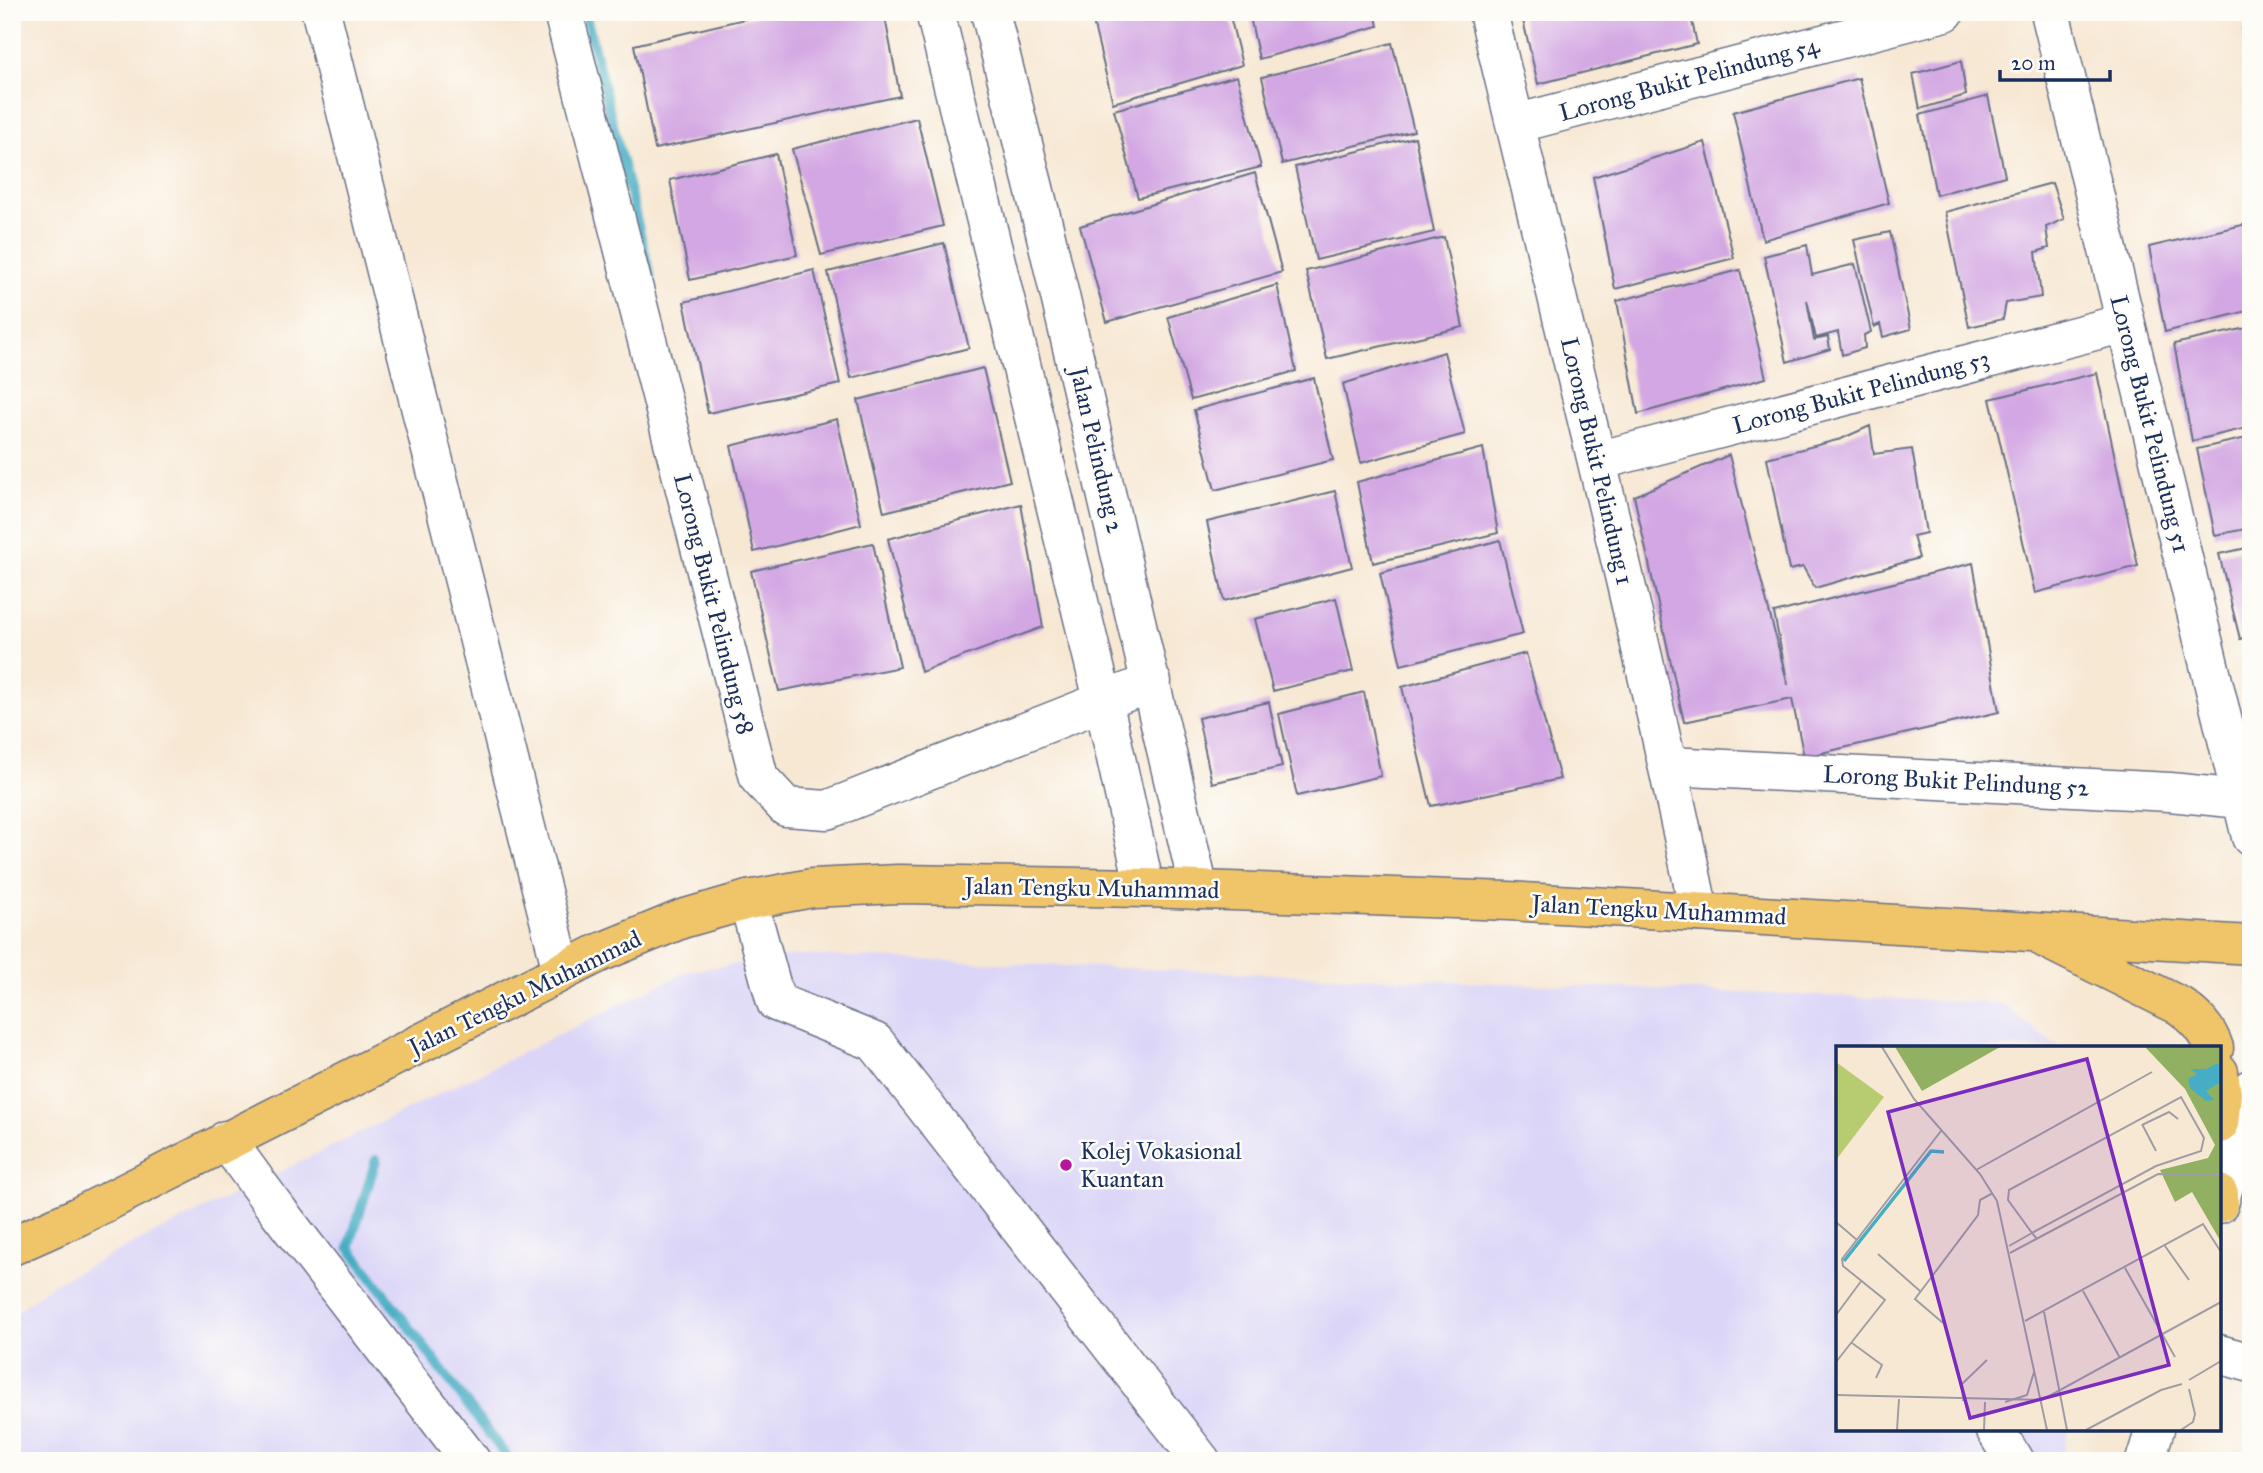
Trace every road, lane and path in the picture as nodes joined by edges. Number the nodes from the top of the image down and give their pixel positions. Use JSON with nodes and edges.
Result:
{"nodes":[{"id":1,"x":321,"y":12,"type":"edge"},
{"id":2,"x":563,"y":12,"type":"edge"},
{"id":3,"x":935,"y":12,"type":"edge"},
{"id":4,"x":990,"y":12,"type":"edge"},
{"id":5,"x":1488,"y":12,"type":"edge"},
{"id":6,"x":1945,"y":12,"type":"edge"},
{"id":7,"x":2050,"y":12,"type":"edge"},
{"id":8,"x":1515,"y":124,"type":"junction"},
{"id":9,"x":2125,"y":323,"type":"junction"},
{"id":10,"x":1597,"y":461,"type":"junction"},
{"id":11,"x":1152,"y":682,"type":"junction"},
{"id":12,"x":1103,"y":700,"type":"junction"},
{"id":13,"x":1668,"y":766,"type":"junction"},
{"id":14,"x":2247,"y":799,"type":"edge"},
{"id":15,"x":2251,"y":837,"type":"edge"},
{"id":16,"x":1145,"y":888,"type":"junction"},
{"id":17,"x":1199,"y":890,"type":"junction"},
{"id":18,"x":748,"y":900,"type":"junction"},
{"id":19,"x":1699,"y":912,"type":"junction"},
{"id":20,"x":2031,"y":932,"type":"junction"},
{"id":21,"x":2251,"y":945,"type":"edge"},
{"id":22,"x":562,"y":971,"type":"junction"},
{"id":23,"x":2213,"y":1046,"type":"edge"},
{"id":24,"x":2251,"y":1089,"type":"edge"},
{"id":25,"x":226,"y":1140,"type":"junction"},
{"id":26,"x":2221,"y":1197,"type":"edge"},
{"id":27,"x":12,"y":1246,"type":"edge"},
{"id":28,"x":2221,"y":1355,"type":"edge"},
{"id":29,"x":2251,"y":1363,"type":"edge"},
{"id":30,"x":1997,"y":1431,"type":"edge"},
{"id":31,"x":2154,"y":1431,"type":"edge"},
{"id":32,"x":471,"y":1461,"type":"edge"},
{"id":33,"x":1201,"y":1461,"type":"edge"},
{"id":34,"x":2014,"y":1461,"type":"edge"},
{"id":35,"x":2146,"y":1461,"type":"edge"}],
"edges":[{"from":1,"to":22,"type":"street"},
{"from":2,"to":12,"type":"street","name":"Lorong Bukit Pelindung 58"},
{"from":3,"to":12,"type":"street"},
{"from":4,"to":11,"type":"street","name":"Jalan Pelindung 2"},
{"from":5,"to":8,"type":"street","name":"Lorong Bukit Pelindung 1"},
{"from":6,"to":8,"type":"street","name":"Lorong Bukit Pelindung 54"},
{"from":7,"to":9,"type":"street","name":"Lorong Bukit Pelindung 51"},
{"from":8,"to":10,"type":"street","name":"Lorong Bukit Pelindung 1"},
{"from":9,"to":10,"type":"street","name":"Lorong Bukit Pelindung 53"},
{"from":9,"to":14,"type":"street","name":"Lorong Bukit Pelindung 51"},
{"from":10,"to":13,"type":"street","name":"Lorong Bukit Pelindung 1"},
{"from":11,"to":12,"type":"street","name":"Lorong Bukit Pelindung 58"},
{"from":11,"to":17,"type":"street","name":"Jalan Pelindung 2"},
{"from":12,"to":16,"type":"street"},
{"from":13,"to":14,"type":"street","name":"Lorong Bukit Pelindung 52"},
{"from":13,"to":19,"type":"street","name":"Lorong Bukit Pelindung 1"},
{"from":14,"to":15,"type":"street","name":"Lorong Bukit Pelindung 51"},
{"from":16,"to":17,"type":"main road","name":"Jalan Tengku Muhammad"},
{"from":16,"to":18,"type":"main road","name":"Jalan Tengku Muhammad"},
{"from":17,"to":19,"type":"main road","name":"Jalan Tengku Muhammad"},
{"from":18,"to":22,"type":"main road","name":"Jalan Tengku Muhammad"},
{"from":18,"to":33,"type":"street"},
{"from":19,"to":20,"type":"main road","name":"Jalan Tengku Muhammad"},
{"from":20,"to":21,"type":"main road","name":"Jalan Tengku Muhammad"},
{"from":20,"to":23,"type":"main road"},
{"from":22,"to":25,"type":"main road","name":"Jalan Tengku Muhammad"},
{"from":24,"to":26,"type":"street"},
{"from":25,"to":27,"type":"main road","name":"Jalan Tengku Muhammad"},
{"from":25,"to":32,"type":"street"},
{"from":28,"to":29,"type":"street"},
{"from":30,"to":34,"type":"street"},
{"from":31,"to":35,"type":"street"}]}
